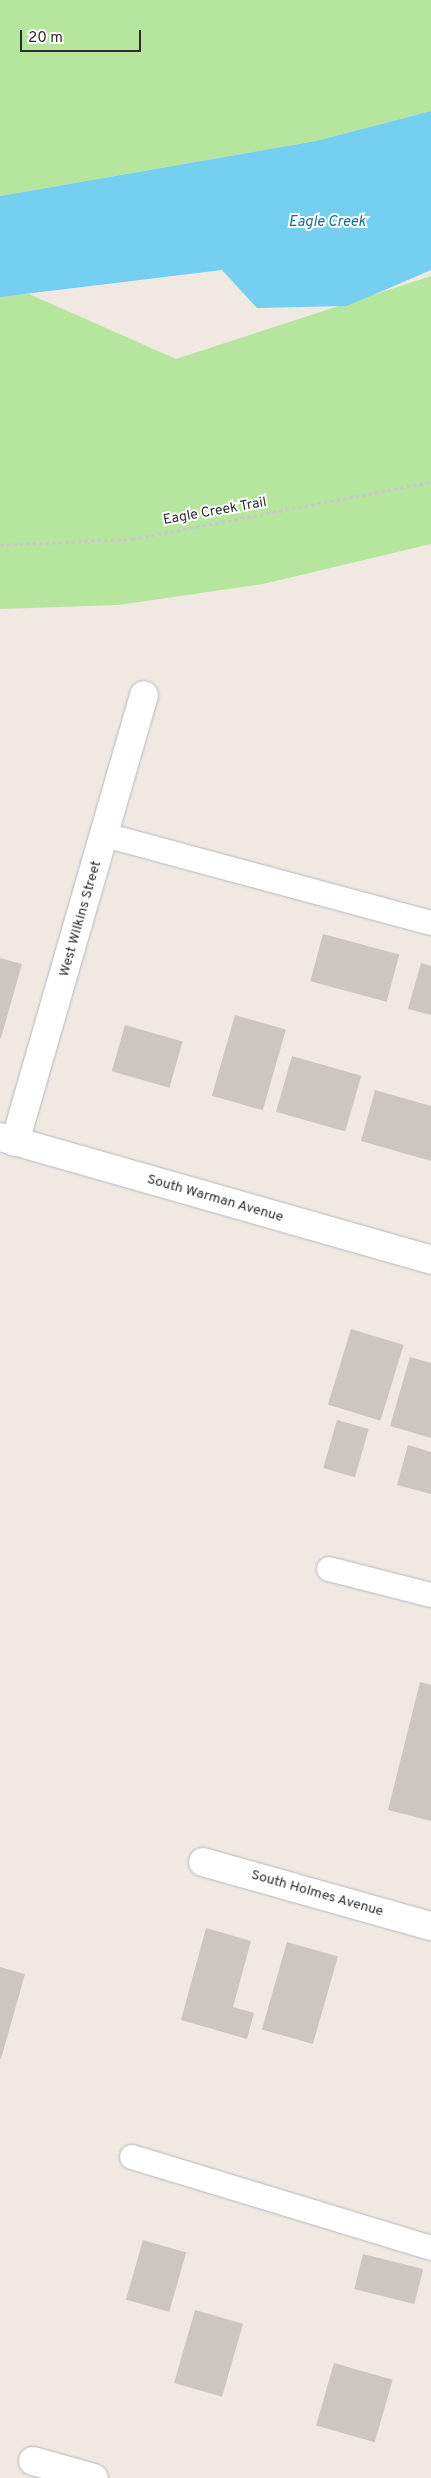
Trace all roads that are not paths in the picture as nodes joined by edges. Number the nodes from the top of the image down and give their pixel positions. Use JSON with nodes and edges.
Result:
{"nodes":[{"id":1,"x":144,"y":695,"type":"dead end"},
{"id":2,"x":106,"y":835,"type":"junction"},
{"id":3,"x":431,"y":923,"type":"edge"},
{"id":4,"x":8,"y":1140,"type":"edge"},
{"id":5,"x":431,"y":1260,"type":"edge"},
{"id":6,"x":329,"y":1569,"type":"dead end"},
{"id":7,"x":431,"y":1595,"type":"edge"},
{"id":8,"x":203,"y":1862,"type":"dead end"},
{"id":9,"x":431,"y":1926,"type":"edge"},
{"id":10,"x":132,"y":2157,"type":"dead end"},
{"id":11,"x":431,"y":2248,"type":"edge"},
{"id":12,"x":32,"y":2461,"type":"dead end"},
{"id":13,"x":94,"y":2478,"type":"edge"}],
"edges":[{"from":1,"to":2,"type":"street","name":"West Wilkins Street"},
{"from":2,"to":3,"type":"lane"},
{"from":2,"to":4,"type":"street","name":"West Wilkins Street"},
{"from":4,"to":5,"type":"street","name":"South Warman Avenue"},
{"from":6,"to":7,"type":"lane"},
{"from":8,"to":9,"type":"street","name":"South Holmes Avenue"},
{"from":10,"to":11,"type":"lane"},
{"from":12,"to":13,"type":"street"}]}
